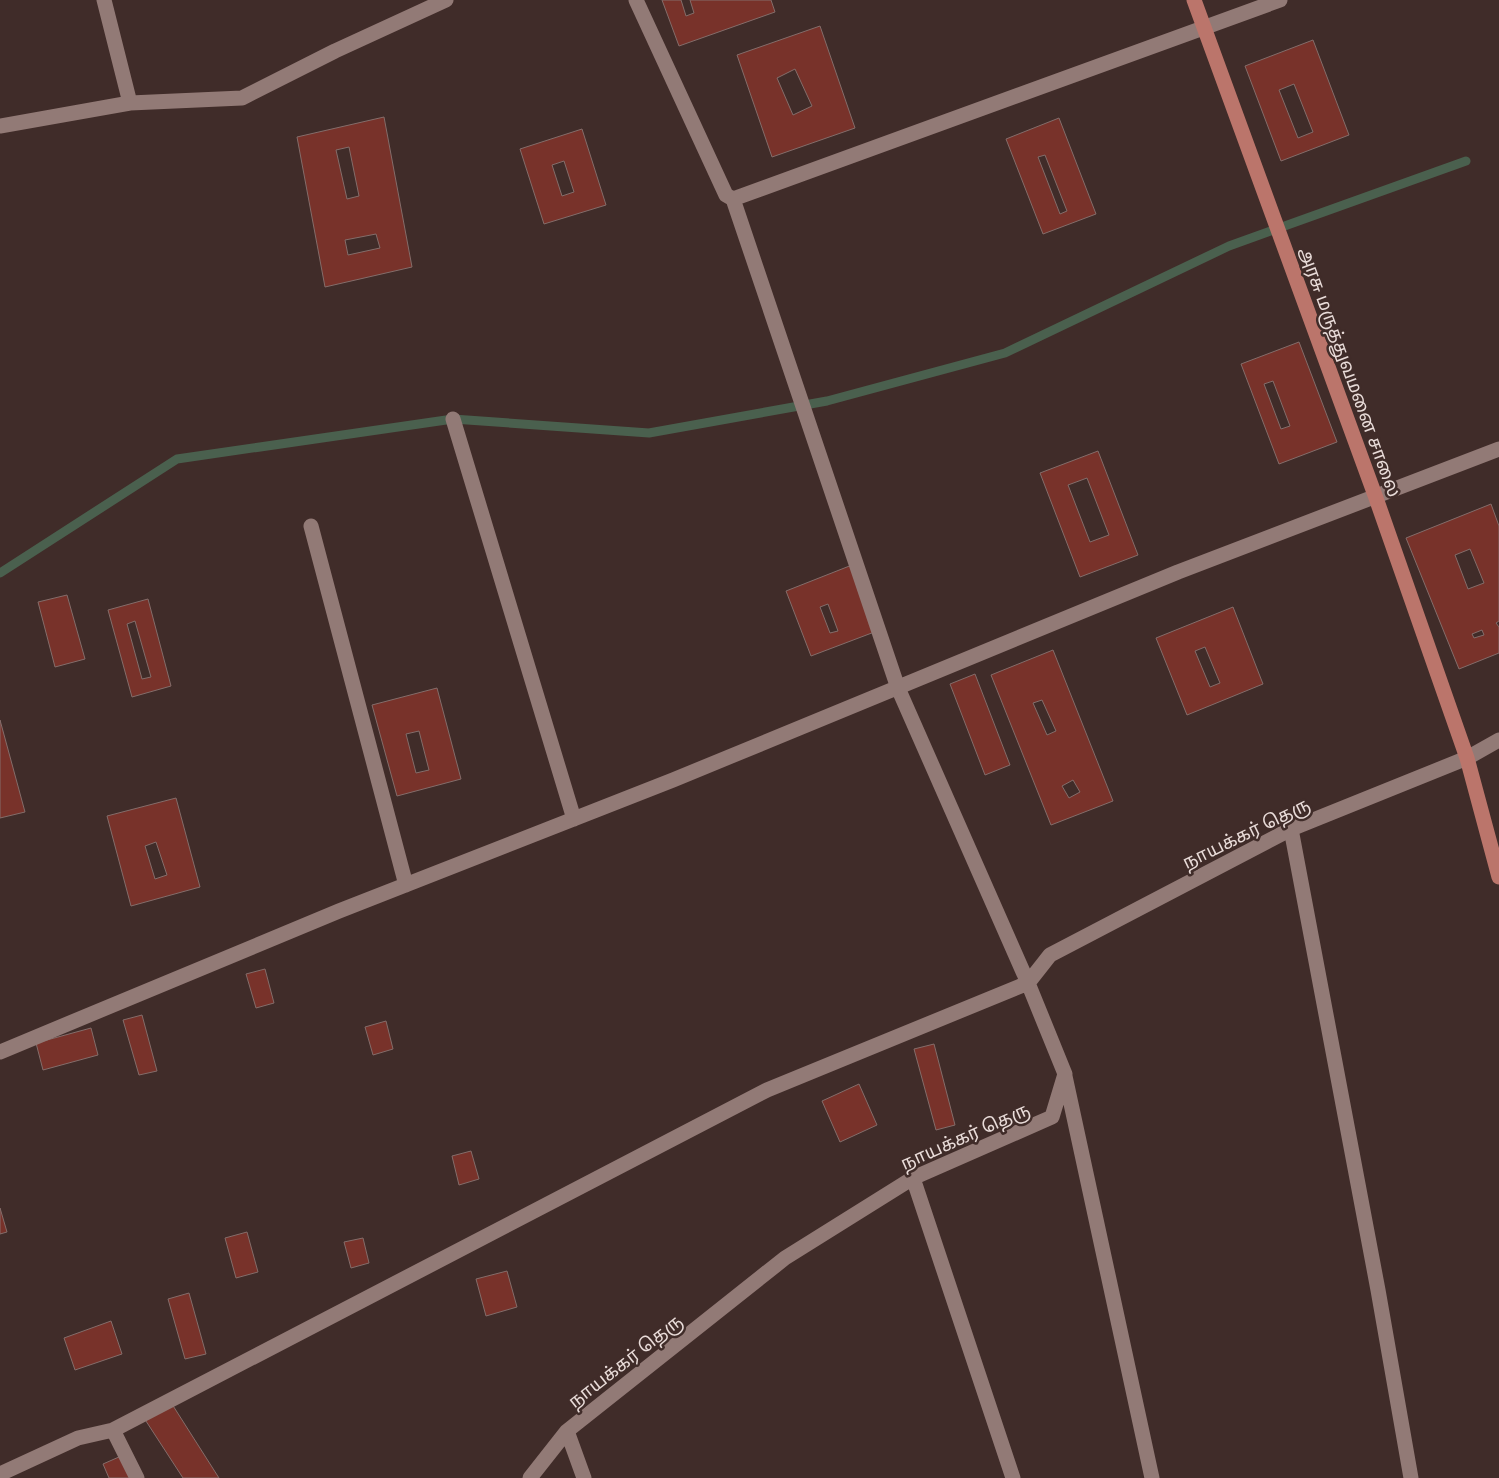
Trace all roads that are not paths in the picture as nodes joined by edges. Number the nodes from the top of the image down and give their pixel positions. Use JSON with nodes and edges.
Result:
{"nodes":[{"id":1,"x":104,"y":0,"type":"edge"},
{"id":2,"x":446,"y":0,"type":"edge"},
{"id":3,"x":636,"y":0,"type":"edge"},
{"id":4,"x":1194,"y":0,"type":"edge"},
{"id":5,"x":1280,"y":0,"type":"edge"},
{"id":6,"x":426,"y":4,"type":"edge"},
{"id":7,"x":1204,"y":28,"type":"junction"},
{"id":8,"x":130,"y":103,"type":"junction"},
{"id":9,"x":0,"y":126,"type":"edge"},
{"id":10,"x":733,"y":199,"type":"junction"},
{"id":11,"x":453,"y":419,"type":"dead end"},
{"id":12,"x":1499,"y":449,"type":"edge"},
{"id":13,"x":1376,"y":498,"type":"junction"},
{"id":14,"x":311,"y":526,"type":"dead end"},
{"id":15,"x":898,"y":688,"type":"junction"},
{"id":16,"x":1499,"y":740,"type":"edge"},
{"id":17,"x":1467,"y":758,"type":"junction"},
{"id":18,"x":574,"y":819,"type":"junction"},
{"id":19,"x":1291,"y":828,"type":"junction"},
{"id":20,"x":1499,"y":877,"type":"edge"},
{"id":21,"x":406,"y":885,"type":"junction"},
{"id":22,"x":1028,"y":983,"type":"junction"},
{"id":23,"x":0,"y":1052,"type":"edge"},
{"id":24,"x":1064,"y":1074,"type":"junction"},
{"id":25,"x":913,"y":1178,"type":"junction"},
{"id":26,"x":113,"y":1430,"type":"junction"},
{"id":27,"x":567,"y":1431,"type":"junction"},
{"id":28,"x":0,"y":1474,"type":"edge"},
{"id":29,"x":137,"y":1478,"type":"edge"},
{"id":30,"x":530,"y":1478,"type":"edge"},
{"id":31,"x":584,"y":1478,"type":"edge"},
{"id":32,"x":1014,"y":1478,"type":"edge"},
{"id":33,"x":1152,"y":1478,"type":"edge"},
{"id":34,"x":1411,"y":1478,"type":"edge"}],
"edges":[{"from":1,"to":8,"type":"street"},
{"from":2,"to":6,"type":"street"},
{"from":3,"to":10,"type":"street"},
{"from":4,"to":7,"type":"main road","name":"அரசு மருத்துவமனை சாலை"},
{"from":5,"to":7,"type":"street"},
{"from":6,"to":8,"type":"street"},
{"from":7,"to":10,"type":"street"},
{"from":7,"to":13,"type":"main road","name":"அரசு மருத்துவமனை சாலை"},
{"from":8,"to":9,"type":"street"},
{"from":10,"to":15,"type":"street"},
{"from":11,"to":18,"type":"street"},
{"from":12,"to":13,"type":"street"},
{"from":13,"to":15,"type":"street"},
{"from":13,"to":17,"type":"main road","name":"அரசு மருத்துவமனை சாலை"},
{"from":14,"to":21,"type":"street"},
{"from":15,"to":18,"type":"street"},
{"from":15,"to":22,"type":"street"},
{"from":16,"to":17,"type":"street","name":"நாயக்கர் தெரு"},
{"from":17,"to":19,"type":"street","name":"நாயக்கர் தெரு"},
{"from":17,"to":20,"type":"main road","name":"அரசு மருத்துவமனை சாலை"},
{"from":18,"to":21,"type":"street"},
{"from":19,"to":22,"type":"street","name":"நாயக்கர் தெரு"},
{"from":19,"to":34,"type":"street"},
{"from":21,"to":23,"type":"street"},
{"from":22,"to":24,"type":"street"},
{"from":22,"to":26,"type":"street"},
{"from":24,"to":25,"type":"street","name":"நாயக்கர் தெரு"},
{"from":24,"to":33,"type":"street"},
{"from":25,"to":27,"type":"street","name":"நாயக்கர் தெரு"},
{"from":25,"to":32,"type":"street"},
{"from":26,"to":28,"type":"street"},
{"from":26,"to":29,"type":"street"},
{"from":27,"to":30,"type":"street","name":"நாயக்கர் தெரு"},
{"from":27,"to":31,"type":"street"}]}
